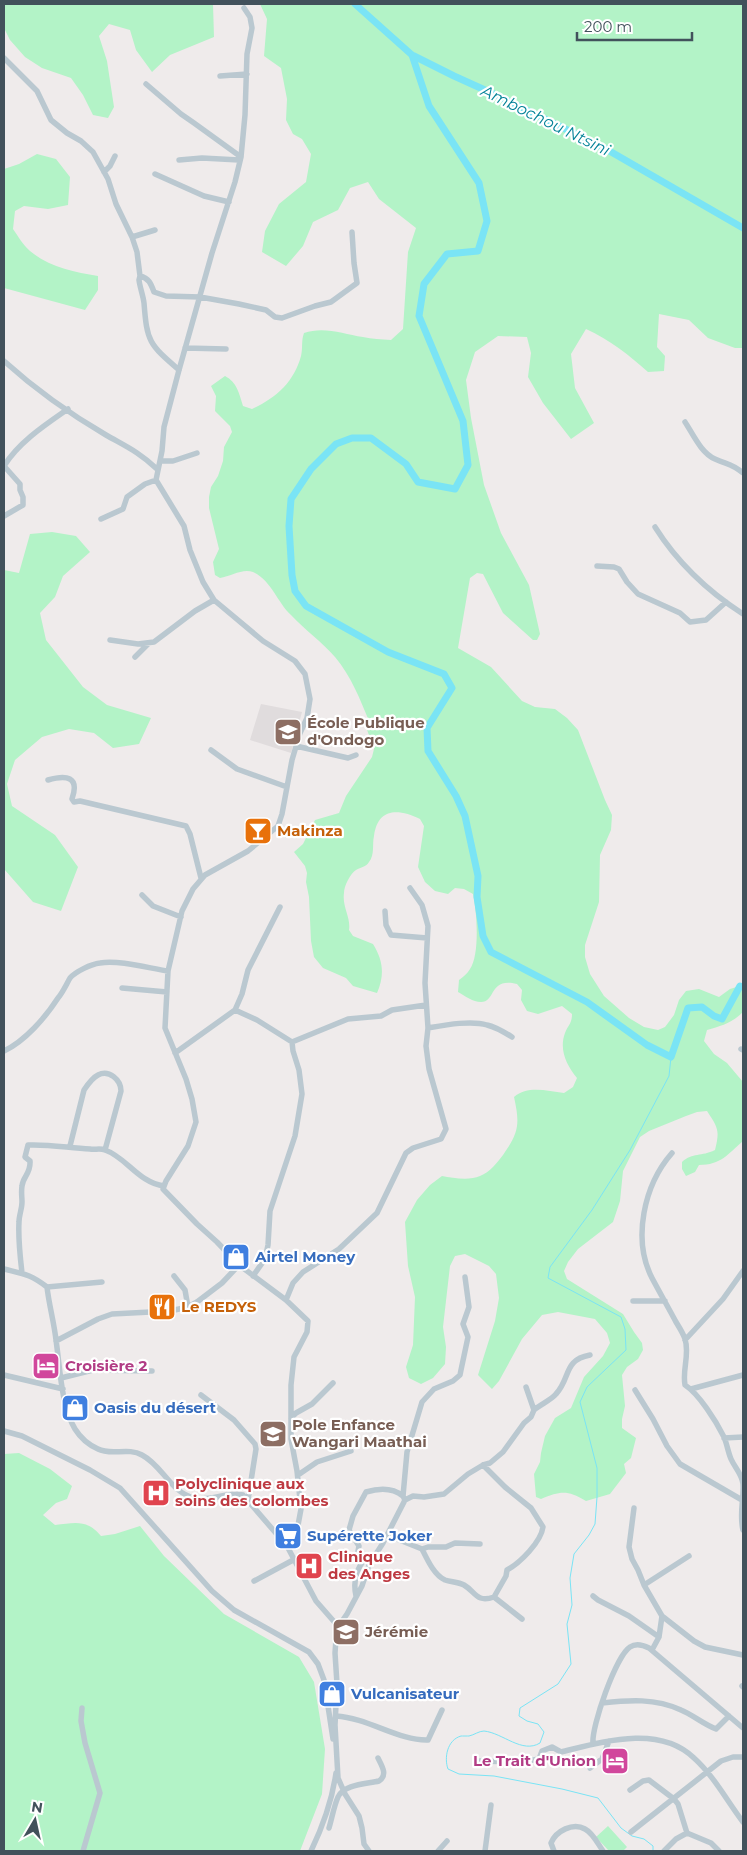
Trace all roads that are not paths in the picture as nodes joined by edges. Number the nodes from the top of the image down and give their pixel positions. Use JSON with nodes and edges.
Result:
{"nodes":[{"id":1,"x":244,"y":8,"type":"dead end"},
{"id":2,"x":4,"y":58,"type":"edge"},
{"id":3,"x":247,"y":74,"type":"junction"},
{"id":4,"x":220,"y":76,"type":"dead end"},
{"id":5,"x":146,"y":84,"type":"dead end"},
{"id":6,"x":114,"y":156,"type":"dead end"},
{"id":7,"x":240,"y":159,"type":"junction"},
{"id":8,"x":179,"y":160,"type":"dead end"},
{"id":9,"x":104,"y":172,"type":"junction"},
{"id":10,"x":155,"y":174,"type":"dead end"},
{"id":11,"x":229,"y":202,"type":"junction"},
{"id":12,"x":156,"y":230,"type":"dead end"},
{"id":13,"x":352,"y":232,"type":"dead end"},
{"id":14,"x":132,"y":236,"type":"junction"},
{"id":15,"x":140,"y":276,"type":"junction"},
{"id":16,"x":200,"y":297,"type":"junction"},
{"id":17,"x":185,"y":348,"type":"junction"},
{"id":18,"x":226,"y":349,"type":"dead end"},
{"id":19,"x":4,"y":361,"type":"edge"},
{"id":20,"x":179,"y":370,"type":"junction"},
{"id":21,"x":68,"y":409,"type":"junction"},
{"id":22,"x":685,"y":422,"type":"dead end"},
{"id":23,"x":197,"y":453,"type":"dead end"},
{"id":24,"x":160,"y":462,"type":"junction"},
{"id":25,"x":158,"y":468,"type":"junction"},
{"id":26,"x":743,"y":473,"type":"edge"},
{"id":27,"x":156,"y":480,"type":"junction"},
{"id":28,"x":4,"y":516,"type":"edge"},
{"id":29,"x":101,"y":519,"type":"dead end"},
{"id":30,"x":655,"y":527,"type":"dead end"},
{"id":31,"x":597,"y":566,"type":"dead end"},
{"id":32,"x":214,"y":600,"type":"junction"},
{"id":33,"x":726,"y":602,"type":"junction"},
{"id":34,"x":743,"y":614,"type":"edge"},
{"id":35,"x":110,"y":640,"type":"dead end"},
{"id":36,"x":148,"y":644,"type":"junction"},
{"id":37,"x":135,"y":657,"type":"dead end"},
{"id":38,"x":296,"y":746,"type":"junction"},
{"id":39,"x":212,"y":750,"type":"dead end"},
{"id":40,"x":356,"y":755,"type":"dead end"},
{"id":41,"x":48,"y":780,"type":"dead end"},
{"id":42,"x":287,"y":787,"type":"junction"},
{"id":43,"x":201,"y":878,"type":"junction"},
{"id":44,"x":410,"y":888,"type":"dead end"},
{"id":45,"x":142,"y":895,"type":"dead end"},
{"id":46,"x":280,"y":906,"type":"dead end"},
{"id":47,"x":385,"y":911,"type":"dead end"},
{"id":48,"x":181,"y":917,"type":"junction"},
{"id":49,"x":427,"y":938,"type":"junction"},
{"id":50,"x":168,"y":971,"type":"junction"},
{"id":51,"x":122,"y":988,"type":"dead end"},
{"id":52,"x":167,"y":992,"type":"junction"},
{"id":53,"x":426,"y":1005,"type":"junction"},
{"id":54,"x":235,"y":1010,"type":"junction"},
{"id":55,"x":428,"y":1028,"type":"junction"},
{"id":56,"x":304,"y":1037,"type":"junction"},
{"id":57,"x":512,"y":1037,"type":"dead end"},
{"id":58,"x":292,"y":1042,"type":"junction"},
{"id":59,"x":4,"y":1051,"type":"edge"},
{"id":60,"x":293,"y":1051,"type":"junction"},
{"id":61,"x":175,"y":1053,"type":"junction"},
{"id":62,"x":70,"y":1146,"type":"junction"},
{"id":63,"x":105,"y":1150,"type":"junction"},
{"id":64,"x":672,"y":1153,"type":"dead end"},
{"id":65,"x":164,"y":1186,"type":"junction"},
{"id":66,"x":238,"y":1265,"type":"junction"},
{"id":67,"x":4,"y":1269,"type":"edge"},
{"id":68,"x":743,"y":1271,"type":"edge"},
{"id":69,"x":22,"y":1273,"type":"junction"},
{"id":70,"x":174,"y":1276,"type":"dead end"},
{"id":71,"x":253,"y":1276,"type":"junction"},
{"id":72,"x":465,"y":1276,"type":"dead end"},
{"id":73,"x":102,"y":1282,"type":"dead end"},
{"id":74,"x":46,"y":1287,"type":"junction"},
{"id":75,"x":286,"y":1300,"type":"junction"},
{"id":76,"x":633,"y":1302,"type":"dead end"},
{"id":77,"x":665,"y":1302,"type":"junction"},
{"id":78,"x":188,"y":1307,"type":"junction"},
{"id":79,"x":56,"y":1340,"type":"junction"},
{"id":80,"x":685,"y":1340,"type":"junction"},
{"id":81,"x":590,"y":1355,"type":"dead end"},
{"id":82,"x":152,"y":1371,"type":"dead end"},
{"id":83,"x":4,"y":1375,"type":"edge"},
{"id":84,"x":743,"y":1375,"type":"edge"},
{"id":85,"x":61,"y":1378,"type":"junction"},
{"id":86,"x":333,"y":1383,"type":"dead end"},
{"id":87,"x":526,"y":1387,"type":"dead end"},
{"id":88,"x":63,"y":1389,"type":"junction"},
{"id":89,"x":691,"y":1389,"type":"junction"},
{"id":90,"x":635,"y":1390,"type":"dead end"},
{"id":91,"x":201,"y":1396,"type":"dead end"},
{"id":92,"x":534,"y":1410,"type":"junction"},
{"id":93,"x":291,"y":1418,"type":"junction"},
{"id":94,"x":4,"y":1431,"type":"edge"},
{"id":95,"x":743,"y":1437,"type":"edge"},
{"id":96,"x":724,"y":1438,"type":"junction"},
{"id":97,"x":351,"y":1451,"type":"dead end"},
{"id":98,"x":483,"y":1465,"type":"junction"},
{"id":99,"x":298,"y":1475,"type":"junction"},
{"id":100,"x":742,"y":1496,"type":"edge"},
{"id":101,"x":404,"y":1498,"type":"junction"},
{"id":102,"x":248,"y":1500,"type":"junction"},
{"id":103,"x":634,"y":1508,"type":"dead end"},
{"id":104,"x":743,"y":1530,"type":"edge"},
{"id":105,"x":387,"y":1535,"type":"junction"},
{"id":106,"x":480,"y":1544,"type":"dead end"},
{"id":107,"x":287,"y":1546,"type":"junction"},
{"id":108,"x":422,"y":1549,"type":"junction"},
{"id":109,"x":690,"y":1556,"type":"dead end"},
{"id":110,"x":295,"y":1559,"type":"junction"},
{"id":111,"x":254,"y":1582,"type":"dead end"},
{"id":112,"x":644,"y":1586,"type":"junction"},
{"id":113,"x":356,"y":1596,"type":"junction"},
{"id":114,"x":593,"y":1596,"type":"dead end"},
{"id":115,"x":494,"y":1597,"type":"junction"},
{"id":116,"x":662,"y":1616,"type":"junction"},
{"id":117,"x":522,"y":1620,"type":"dead end"},
{"id":118,"x":338,"y":1627,"type":"junction"},
{"id":119,"x":659,"y":1637,"type":"junction"},
{"id":120,"x":652,"y":1650,"type":"junction"},
{"id":121,"x":743,"y":1655,"type":"edge"},
{"id":122,"x":602,"y":1703,"type":"junction"},
{"id":123,"x":82,"y":1708,"type":"dead end"},
{"id":124,"x":442,"y":1710,"type":"dead end"},
{"id":125,"x":336,"y":1716,"type":"junction"},
{"id":126,"x":729,"y":1716,"type":"junction"},
{"id":127,"x":743,"y":1728,"type":"edge"},
{"id":128,"x":609,"y":1741,"type":"junction"},
{"id":129,"x":594,"y":1744,"type":"junction"},
{"id":130,"x":743,"y":1757,"type":"edge"},
{"id":131,"x":378,"y":1758,"type":"dead end"},
{"id":132,"x":478,"y":1762,"type":"dead end"},
{"id":133,"x":590,"y":1768,"type":"dead end"},
{"id":134,"x":708,"y":1773,"type":"junction"},
{"id":135,"x":630,"y":1790,"type":"dead end"},
{"id":136,"x":343,"y":1791,"type":"junction"},
{"id":137,"x":674,"y":1799,"type":"junction"},
{"id":138,"x":491,"y":1805,"type":"dead end"},
{"id":139,"x":743,"y":1822,"type":"edge"},
{"id":140,"x":329,"y":1828,"type":"dead end"},
{"id":141,"x":631,"y":1832,"type":"dead end"},
{"id":142,"x":687,"y":1833,"type":"junction"},
{"id":143,"x":447,"y":1840,"type":"dead end"},
{"id":144,"x":82,"y":1851,"type":"edge"},
{"id":145,"x":311,"y":1851,"type":"edge"},
{"id":146,"x":369,"y":1851,"type":"edge"},
{"id":147,"x":438,"y":1851,"type":"edge"},
{"id":148,"x":485,"y":1851,"type":"edge"},
{"id":149,"x":554,"y":1851,"type":"edge"},
{"id":150,"x":603,"y":1851,"type":"edge"},
{"id":151,"x":664,"y":1851,"type":"edge"},
{"id":152,"x":719,"y":1851,"type":"edge"}],
"edges":[{"from":1,"to":3,"type":"street"},
{"from":2,"to":9,"type":"street"},
{"from":3,"to":4,"type":"street"},
{"from":3,"to":7,"type":"street"},
{"from":5,"to":7,"type":"street"},
{"from":6,"to":9,"type":"street"},
{"from":7,"to":8,"type":"street"},
{"from":7,"to":11,"type":"street"},
{"from":9,"to":14,"type":"street"},
{"from":10,"to":11,"type":"street"},
{"from":11,"to":16,"type":"street"},
{"from":12,"to":14,"type":"street"},
{"from":13,"to":16,"type":"street"},
{"from":14,"to":15,"type":"street"},
{"from":15,"to":16,"type":"street"},
{"from":15,"to":20,"type":"street"},
{"from":16,"to":17,"type":"street"},
{"from":17,"to":18,"type":"street"},
{"from":17,"to":20,"type":"street"},
{"from":19,"to":21,"type":"street"},
{"from":20,"to":24,"type":"street"},
{"from":21,"to":25,"type":"street"},
{"from":21,"to":28,"type":"street"},
{"from":22,"to":26,"type":"street"},
{"from":23,"to":24,"type":"street"},
{"from":24,"to":25,"type":"street"},
{"from":25,"to":27,"type":"street"},
{"from":27,"to":29,"type":"street"},
{"from":27,"to":32,"type":"street"},
{"from":30,"to":33,"type":"street"},
{"from":31,"to":33,"type":"street"},
{"from":32,"to":36,"type":"street"},
{"from":32,"to":38,"type":"street"},
{"from":33,"to":34,"type":"street"},
{"from":35,"to":36,"type":"street"},
{"from":36,"to":37,"type":"street"},
{"from":38,"to":40,"type":"street"},
{"from":38,"to":42,"type":"street"},
{"from":39,"to":42,"type":"street"},
{"from":41,"to":43,"type":"street"},
{"from":42,"to":43,"type":"street"},
{"from":43,"to":48,"type":"street"},
{"from":44,"to":49,"type":"street"},
{"from":45,"to":48,"type":"street"},
{"from":46,"to":54,"type":"street"},
{"from":47,"to":49,"type":"street"},
{"from":48,"to":50,"type":"street"},
{"from":49,"to":53,"type":"street"},
{"from":50,"to":52,"type":"street"},
{"from":50,"to":59,"type":"street"},
{"from":51,"to":52,"type":"street"},
{"from":52,"to":61,"type":"street"},
{"from":53,"to":55,"type":"street"},
{"from":53,"to":56,"type":"street"},
{"from":54,"to":58,"type":"street"},
{"from":54,"to":61,"type":"street"},
{"from":55,"to":57,"type":"street"},
{"from":55,"to":75,"type":"street"},
{"from":56,"to":58,"type":"street"},
{"from":56,"to":60,"type":"street"},
{"from":58,"to":60,"type":"street"},
{"from":60,"to":71,"type":"street"},
{"from":61,"to":65,"type":"street"},
{"from":62,"to":63,"type":"street"},
{"from":62,"to":63,"type":"street"},
{"from":62,"to":69,"type":"street"},
{"from":63,"to":65,"type":"street"},
{"from":64,"to":77,"type":"street"},
{"from":65,"to":66,"type":"street"},
{"from":66,"to":71,"type":"street"},
{"from":66,"to":78,"type":"street"},
{"from":67,"to":69,"type":"street"},
{"from":68,"to":80,"type":"street"},
{"from":69,"to":74,"type":"street"},
{"from":70,"to":78,"type":"street"},
{"from":71,"to":75,"type":"street"},
{"from":72,"to":101,"type":"street"},
{"from":73,"to":74,"type":"street"},
{"from":74,"to":79,"type":"street"},
{"from":75,"to":93,"type":"street"},
{"from":76,"to":77,"type":"street"},
{"from":77,"to":80,"type":"street"},
{"from":78,"to":79,"type":"street"},
{"from":79,"to":85,"type":"street"},
{"from":80,"to":89,"type":"street"},
{"from":81,"to":92,"type":"street"},
{"from":82,"to":85,"type":"street"},
{"from":83,"to":88,"type":"street"},
{"from":84,"to":89,"type":"street"},
{"from":85,"to":88,"type":"street"},
{"from":86,"to":93,"type":"street"},
{"from":87,"to":92,"type":"street"},
{"from":88,"to":102,"type":"street"},
{"from":89,"to":96,"type":"street"},
{"from":90,"to":100,"type":"street"},
{"from":91,"to":102,"type":"street"},
{"from":92,"to":98,"type":"street"},
{"from":93,"to":99,"type":"street"},
{"from":94,"to":145,"type":"street"},
{"from":95,"to":96,"type":"street"},
{"from":96,"to":100,"type":"street"},
{"from":97,"to":99,"type":"street"},
{"from":98,"to":101,"type":"street"},
{"from":98,"to":115,"type":"street"},
{"from":99,"to":107,"type":"street"},
{"from":100,"to":104,"type":"street"},
{"from":101,"to":105,"type":"street"},
{"from":101,"to":113,"type":"street"},
{"from":102,"to":107,"type":"street"},
{"from":103,"to":112,"type":"street"},
{"from":105,"to":108,"type":"street"},
{"from":105,"to":113,"type":"street"},
{"from":106,"to":108,"type":"street"},
{"from":107,"to":110,"type":"street"},
{"from":108,"to":115,"type":"street"},
{"from":109,"to":112,"type":"street"},
{"from":110,"to":111,"type":"street"},
{"from":110,"to":118,"type":"street"},
{"from":112,"to":116,"type":"street"},
{"from":113,"to":118,"type":"street"},
{"from":114,"to":119,"type":"street"},
{"from":115,"to":117,"type":"street"},
{"from":116,"to":119,"type":"street"},
{"from":116,"to":121,"type":"street"},
{"from":118,"to":125,"type":"street"},
{"from":119,"to":120,"type":"street"},
{"from":120,"to":122,"type":"street"},
{"from":120,"to":126,"type":"street"},
{"from":122,"to":126,"type":"street"},
{"from":122,"to":129,"type":"street"},
{"from":123,"to":144,"type":"street"},
{"from":124,"to":125,"type":"street"},
{"from":125,"to":136,"type":"street"},
{"from":126,"to":127,"type":"street"},
{"from":128,"to":129,"type":"street"},
{"from":128,"to":133,"type":"street"},
{"from":128,"to":134,"type":"street"},
{"from":129,"to":132,"type":"street"},
{"from":130,"to":134,"type":"street"},
{"from":131,"to":136,"type":"street"},
{"from":134,"to":137,"type":"street"},
{"from":134,"to":139,"type":"street"},
{"from":135,"to":137,"type":"street"},
{"from":136,"to":140,"type":"street"},
{"from":136,"to":146,"type":"street"},
{"from":137,"to":141,"type":"street"},
{"from":137,"to":142,"type":"street"},
{"from":138,"to":148,"type":"street"},
{"from":142,"to":151,"type":"street"},
{"from":142,"to":152,"type":"street"},
{"from":143,"to":147,"type":"street"},
{"from":149,"to":150,"type":"street"}]}
